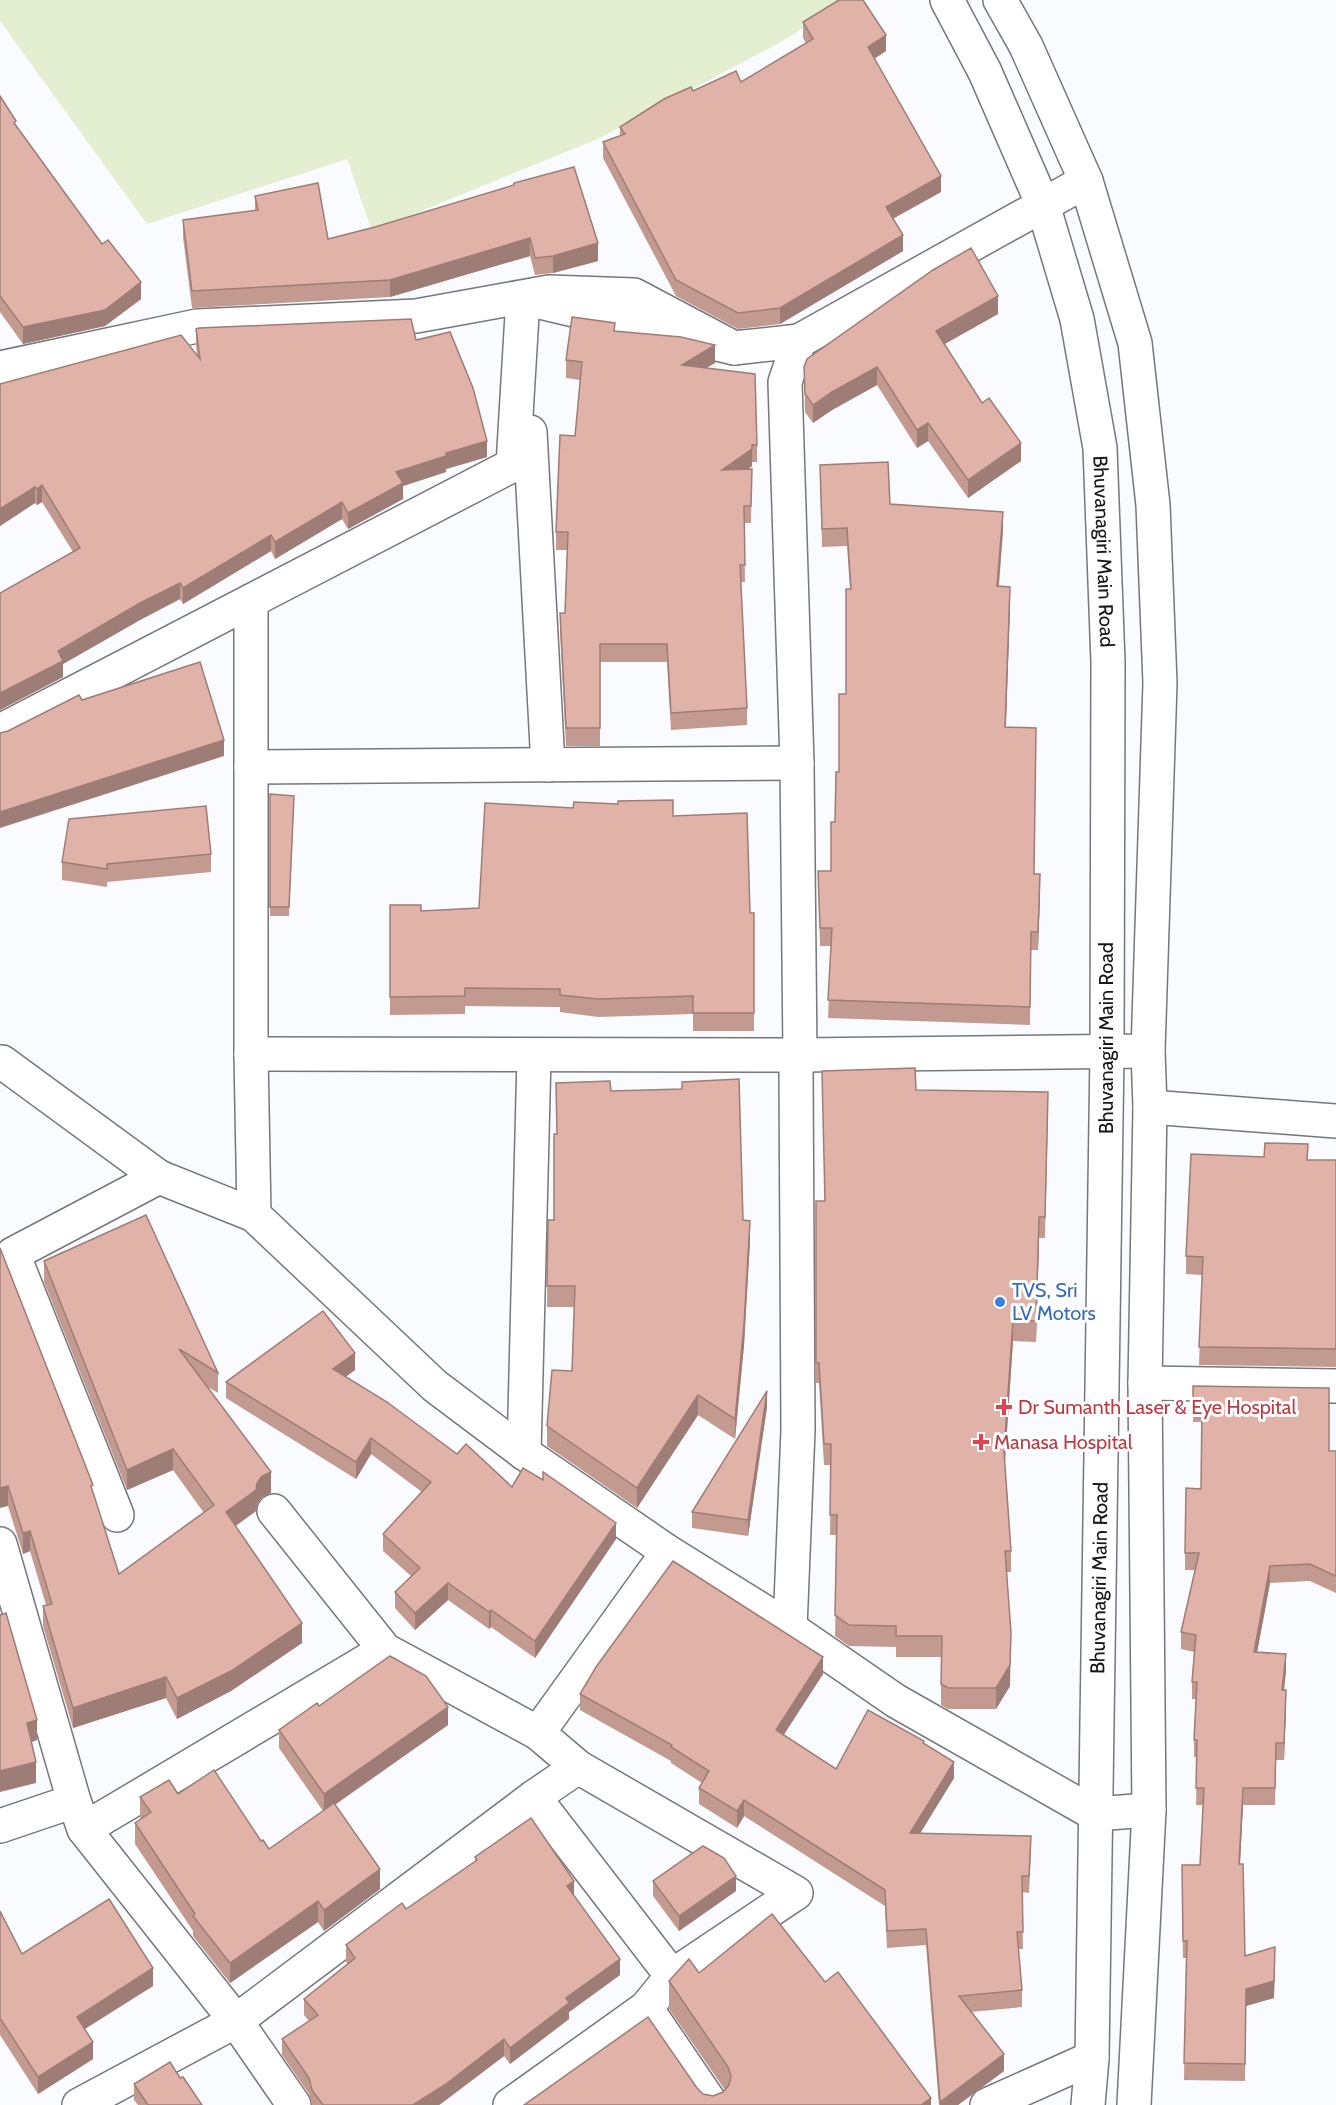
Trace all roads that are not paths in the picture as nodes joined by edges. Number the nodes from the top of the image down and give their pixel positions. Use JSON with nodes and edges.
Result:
{"nodes":[{"id":1,"x":946,"y":0,"type":"edge"},
{"id":2,"x":1000,"y":0,"type":"edge"},
{"id":3,"x":1086,"y":181,"type":"junction"},
{"id":4,"x":1043,"y":205,"type":"junction"},
{"id":5,"x":536,"y":295,"type":"junction"},
{"id":6,"x":799,"y":341,"type":"junction"},
{"id":7,"x":0,"y":368,"type":"edge"},
{"id":8,"x":251,"y":601,"type":"junction"},
{"id":9,"x":0,"y":730,"type":"edge"},
{"id":10,"x":797,"y":763,"type":"junction"},
{"id":11,"x":548,"y":765,"type":"junction"},
{"id":12,"x":251,"y":767,"type":"junction"},
{"id":13,"x":1148,"y":1051,"type":"junction"},
{"id":14,"x":1107,"y":1052,"type":"junction"},
{"id":15,"x":251,"y":1054,"type":"junction"},
{"id":16,"x":800,"y":1055,"type":"junction"},
{"id":17,"x":534,"y":1056,"type":"junction"},
{"id":18,"x":0,"y":1062,"type":"edge"},
{"id":19,"x":1150,"y":1107,"type":"junction"},
{"id":20,"x":1336,"y":1121,"type":"edge"},
{"id":21,"x":159,"y":1177,"type":"junction"},
{"id":22,"x":254,"y":1215,"type":"junction"},
{"id":23,"x":1145,"y":1383,"type":"junction"},
{"id":24,"x":1336,"y":1386,"type":"edge"},
{"id":25,"x":525,"y":1453,"type":"junction"},
{"id":26,"x":274,"y":1511,"type":"dead end"},
{"id":27,"x":117,"y":1515,"type":"dead end"},
{"id":28,"x":0,"y":1544,"type":"edge"},
{"id":29,"x":668,"y":1552,"type":"junction"},
{"id":30,"x":790,"y":1628,"type":"junction"},
{"id":31,"x":385,"y":1650,"type":"junction"},
{"id":32,"x":538,"y":1733,"type":"junction"},
{"id":33,"x":578,"y":1767,"type":"junction"},
{"id":34,"x":534,"y":1797,"type":"junction"},
{"id":35,"x":1149,"y":1810,"type":"junction"},
{"id":36,"x":1095,"y":1814,"type":"junction"},
{"id":37,"x":79,"y":1815,"type":"junction"},
{"id":38,"x":0,"y":1826,"type":"edge"},
{"id":39,"x":672,"y":1976,"type":"junction"},
{"id":40,"x":646,"y":2008,"type":"junction"},
{"id":41,"x":236,"y":2021,"type":"junction"},
{"id":42,"x":1092,"y":2058,"type":"junction"},
{"id":43,"x":80,"y":2105,"type":"edge"},
{"id":44,"x":294,"y":2105,"type":"edge"},
{"id":45,"x":510,"y":2105,"type":"edge"},
{"id":46,"x":712,"y":2105,"type":"edge"},
{"id":47,"x":987,"y":2105,"type":"edge"},
{"id":48,"x":1088,"y":2105,"type":"edge"},
{"id":49,"x":1134,"y":2105,"type":"edge"}],
"edges":[{"from":1,"to":4,"type":"street","name":"Bhuvanagiri Main Road"},
{"from":2,"to":3,"type":"street"},
{"from":3,"to":4,"type":"street"},
{"from":3,"to":13,"type":"street"},
{"from":4,"to":6,"type":"street"},
{"from":4,"to":14,"type":"street","name":"Bhuvanagiri Main Road"},
{"from":5,"to":6,"type":"street"},
{"from":5,"to":7,"type":"street"},
{"from":5,"to":8,"type":"street"},
{"from":5,"to":11,"type":"street"},
{"from":6,"to":10,"type":"street"},
{"from":8,"to":9,"type":"street"},
{"from":8,"to":12,"type":"street"},
{"from":10,"to":11,"type":"street"},
{"from":10,"to":16,"type":"street"},
{"from":11,"to":12,"type":"street"},
{"from":12,"to":15,"type":"street"},
{"from":13,"to":14,"type":"street"},
{"from":13,"to":19,"type":"street"},
{"from":14,"to":16,"type":"street"},
{"from":14,"to":36,"type":"street","name":"Bhuvanagiri Main Road"},
{"from":15,"to":17,"type":"street"},
{"from":15,"to":22,"type":"street"},
{"from":16,"to":17,"type":"street"},
{"from":16,"to":30,"type":"street"},
{"from":17,"to":25,"type":"street"},
{"from":18,"to":21,"type":"street"},
{"from":19,"to":20,"type":"street"},
{"from":19,"to":23,"type":"street"},
{"from":21,"to":22,"type":"street"},
{"from":21,"to":27,"type":"street"},
{"from":22,"to":25,"type":"street"},
{"from":23,"to":24,"type":"street"},
{"from":23,"to":35,"type":"street"},
{"from":25,"to":29,"type":"street"},
{"from":26,"to":31,"type":"street"},
{"from":28,"to":37,"type":"street"},
{"from":29,"to":30,"type":"street"},
{"from":29,"to":32,"type":"street"},
{"from":30,"to":36,"type":"street"},
{"from":31,"to":32,"type":"street"},
{"from":31,"to":37,"type":"street"},
{"from":32,"to":33,"type":"street"},
{"from":33,"to":34,"type":"street"},
{"from":33,"to":39,"type":"street"},
{"from":34,"to":39,"type":"street"},
{"from":34,"to":41,"type":"street"},
{"from":35,"to":36,"type":"street"},
{"from":35,"to":49,"type":"street"},
{"from":36,"to":42,"type":"street","name":"Bhuvanagiri Main Road"},
{"from":37,"to":38,"type":"street"},
{"from":37,"to":41,"type":"street"},
{"from":39,"to":40,"type":"street"},
{"from":40,"to":45,"type":"street"},
{"from":40,"to":46,"type":"street"},
{"from":41,"to":43,"type":"street"},
{"from":41,"to":44,"type":"street"},
{"from":42,"to":47,"type":"street"},
{"from":42,"to":48,"type":"street","name":"Bhuvanagiri Main Road"}]}
